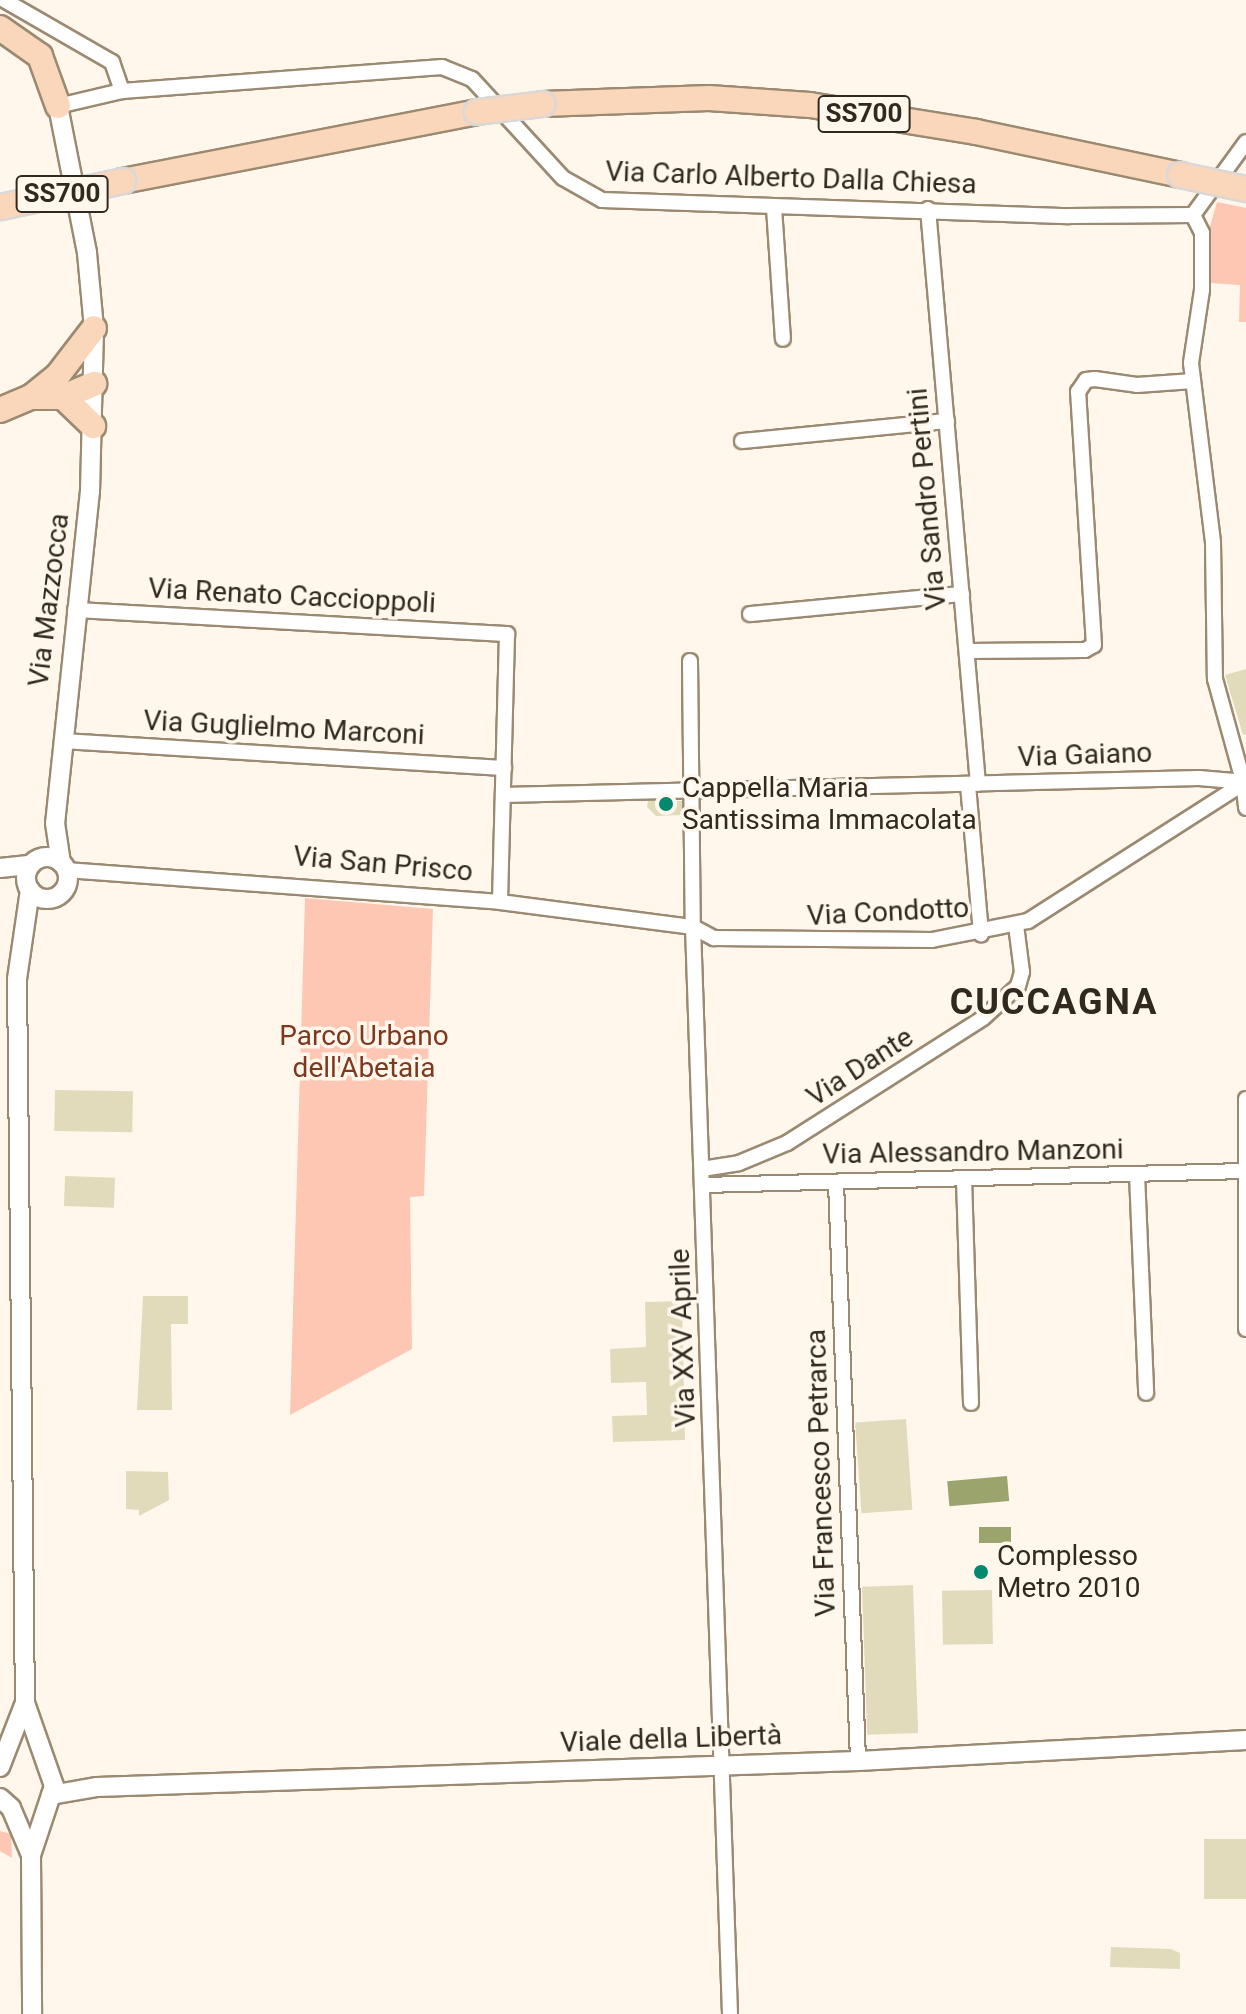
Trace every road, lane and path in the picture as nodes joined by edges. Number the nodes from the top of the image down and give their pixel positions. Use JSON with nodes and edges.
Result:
{"nodes":[{"id":1,"x":4,"y":0,"type":"edge"},
{"id":2,"x":0,"y":28,"type":"edge"},
{"id":3,"x":122,"y":91,"type":"junction"},
{"id":4,"x":58,"y":106,"type":"junction"},
{"id":5,"x":1246,"y":142,"type":"edge"},
{"id":6,"x":1246,"y":190,"type":"edge"},
{"id":7,"x":0,"y":207,"type":"edge"},
{"id":8,"x":774,"y":208,"type":"junction"},
{"id":9,"x":928,"y":209,"type":"junction"},
{"id":10,"x":1193,"y":215,"type":"junction"},
{"id":11,"x":94,"y":328,"type":"junction"},
{"id":12,"x":783,"y":339,"type":"dead end"},
{"id":13,"x":1193,"y":381,"type":"junction"},
{"id":14,"x":94,"y":384,"type":"junction"},
{"id":15,"x":60,"y":386,"type":"junction"},
{"id":16,"x":0,"y":410,"type":"edge"},
{"id":17,"x":947,"y":421,"type":"junction"},
{"id":18,"x":93,"y":426,"type":"junction"},
{"id":19,"x":742,"y":441,"type":"dead end"},
{"id":20,"x":962,"y":594,"type":"junction"},
{"id":21,"x":75,"y":610,"type":"junction"},
{"id":22,"x":750,"y":614,"type":"dead end"},
{"id":23,"x":967,"y":651,"type":"junction"},
{"id":24,"x":690,"y":661,"type":"dead end"},
{"id":25,"x":62,"y":741,"type":"junction"},
{"id":26,"x":504,"y":768,"type":"junction"},
{"id":27,"x":1242,"y":783,"type":"edge"},
{"id":28,"x":973,"y":784,"type":"junction"},
{"id":29,"x":691,"y":792,"type":"junction"},
{"id":30,"x":503,"y":795,"type":"junction"},
{"id":31,"x":1246,"y":808,"type":"edge"},
{"id":32,"x":55,"y":823,"type":"junction"},
{"id":33,"x":64,"y":866,"type":"junction"},
{"id":34,"x":0,"y":869,"type":"edge"},
{"id":35,"x":32,"y":875,"type":"junction"},
{"id":36,"x":55,"y":898,"type":"junction"},
{"id":37,"x":500,"y":902,"type":"junction"},
{"id":38,"x":1016,"y":925,"type":"junction"},
{"id":39,"x":693,"y":927,"type":"junction"},
{"id":40,"x":26,"y":934,"type":"junction"},
{"id":41,"x":981,"y":934,"type":"junction"},
{"id":42,"x":1246,"y":1099,"type":"edge"},
{"id":43,"x":702,"y":1169,"type":"junction"},
{"id":44,"x":1244,"y":1171,"type":"junction"},
{"id":45,"x":1137,"y":1174,"type":"junction"},
{"id":46,"x":964,"y":1179,"type":"junction"},
{"id":47,"x":836,"y":1182,"type":"junction"},
{"id":48,"x":703,"y":1185,"type":"junction"},
{"id":49,"x":1246,"y":1329,"type":"edge"},
{"id":50,"x":1146,"y":1393,"type":"dead end"},
{"id":51,"x":971,"y":1403,"type":"dead end"},
{"id":52,"x":25,"y":1703,"type":"junction"},
{"id":53,"x":1246,"y":1740,"type":"edge"},
{"id":54,"x":858,"y":1761,"type":"junction"},
{"id":55,"x":2,"y":1764,"type":"edge"},
{"id":56,"x":47,"y":1764,"type":"junction"},
{"id":57,"x":721,"y":1765,"type":"junction"},
{"id":58,"x":97,"y":1787,"type":"junction"},
{"id":59,"x":48,"y":1799,"type":"junction"},
{"id":60,"x":6,"y":1803,"type":"edge"},
{"id":61,"x":31,"y":1855,"type":"junction"},
{"id":62,"x":32,"y":2014,"type":"edge"},
{"id":63,"x":730,"y":2014,"type":"edge"}],
"edges":[{"from":1,"to":3,"type":"street"},
{"from":2,"to":4,"type":"highway"},
{"from":3,"to":4,"type":"street","name":"Via Carlo Alberto Dalla Chiesa"},
{"from":3,"to":8,"type":"street","name":"Via Carlo Alberto Dalla Chiesa"},
{"from":4,"to":11,"type":"street","name":"Via Mazzocca"},
{"from":5,"to":10,"type":"street"},
{"from":6,"to":7,"type":"highway","number":"SS700","bridge":true},
{"from":8,"to":9,"type":"street","name":"Via Carlo Alberto Dalla Chiesa"},
{"from":8,"to":12,"type":"street"},
{"from":9,"to":10,"type":"street","name":"Via Carlo Alberto Dalla Chiesa"},
{"from":9,"to":17,"type":"street","name":"Via Sandro Pertini"},
{"from":10,"to":13,"type":"street"},
{"from":11,"to":14,"type":"street","name":"Via Mazzocca"},
{"from":11,"to":15,"type":"highway"},
{"from":13,"to":23,"type":"street"},
{"from":13,"to":27,"type":"street"},
{"from":14,"to":15,"type":"highway"},
{"from":14,"to":18,"type":"street","name":"Via Mazzocca"},
{"from":15,"to":16,"type":"highway"},
{"from":15,"to":18,"type":"highway"},
{"from":17,"to":19,"type":"street"},
{"from":17,"to":20,"type":"street","name":"Via Sandro Pertini"},
{"from":18,"to":21,"type":"street","name":"Via Mazzocca"},
{"from":20,"to":22,"type":"street"},
{"from":20,"to":23,"type":"street","name":"Via Sandro Pertini"},
{"from":21,"to":25,"type":"street","name":"Via Mazzocca"},
{"from":21,"to":26,"type":"street","name":"Via Renato Caccioppoli"},
{"from":23,"to":28,"type":"street","name":"Via Sandro Pertini"},
{"from":24,"to":29,"type":"street","name":"Via XXV Aprile"},
{"from":25,"to":26,"type":"street","name":"Via Guglielmo Marconi"},
{"from":25,"to":32,"type":"street","name":"Via Mazzocca"},
{"from":26,"to":30,"type":"street"},
{"from":27,"to":28,"type":"street","name":"Via Gaiano"},
{"from":27,"to":31,"type":"street"},
{"from":27,"to":38,"type":"street","name":"Via Condotto"},
{"from":28,"to":29,"type":"street","name":"Via Gaiano"},
{"from":28,"to":41,"type":"street","name":"Via Sandro Pertini"},
{"from":29,"to":30,"type":"street","name":"Via Gaiano"},
{"from":29,"to":39,"type":"street","name":"Via XXV Aprile"},
{"from":30,"to":37,"type":"street"},
{"from":32,"to":33,"type":"street","name":"Via Mazzocca"},
{"from":32,"to":35,"type":"street","name":"Via Mazzocca"},
{"from":33,"to":35,"type":"street"},
{"from":33,"to":36,"type":"street"},
{"from":33,"to":37,"type":"street","name":"Via San Prisco"},
{"from":34,"to":35,"type":"street"},
{"from":35,"to":36,"type":"street"},
{"from":35,"to":40,"type":"street","name":"Via Mazzocca"},
{"from":36,"to":40,"type":"street"},
{"from":37,"to":39,"type":"street","name":"Via San Prisco"},
{"from":38,"to":41,"type":"street","name":"Via Condotto"},
{"from":38,"to":43,"type":"street","name":"Via Dante"},
{"from":39,"to":41,"type":"street","name":"Via Condotto"},
{"from":39,"to":43,"type":"street","name":"Via XXV Aprile"},
{"from":40,"to":52,"type":"street","name":"Via Mazzocca"},
{"from":42,"to":44,"type":"street"},
{"from":43,"to":48,"type":"street","name":"Via XXV Aprile"},
{"from":44,"to":45,"type":"street","name":"Via Alessandro Manzoni"},
{"from":44,"to":49,"type":"street"},
{"from":45,"to":46,"type":"street","name":"Via Alessandro Manzoni"},
{"from":45,"to":50,"type":"street"},
{"from":46,"to":47,"type":"street","name":"Via Alessandro Manzoni"},
{"from":46,"to":51,"type":"street"},
{"from":47,"to":48,"type":"street","name":"Via Alessandro Manzoni"},
{"from":47,"to":54,"type":"street","name":"Via Francesco Petrarca"},
{"from":48,"to":57,"type":"street","name":"Via XXV Aprile"},
{"from":52,"to":55,"type":"street"},
{"from":52,"to":56,"type":"street"},
{"from":53,"to":54,"type":"street","name":"Viale della Libertà"},
{"from":54,"to":57,"type":"street","name":"Viale della Libertà"},
{"from":55,"to":56,"type":"street"},
{"from":56,"to":58,"type":"street","name":"Viale della Libertà"},
{"from":56,"to":59,"type":"street"},
{"from":57,"to":58,"type":"street","name":"Viale della Libertà"},
{"from":57,"to":63,"type":"street","name":"Via XXV Aprile"},
{"from":58,"to":59,"type":"street","name":"Viale della Libertà"},
{"from":59,"to":60,"type":"street","name":"Viale della Libertà"},
{"from":59,"to":61,"type":"street"},
{"from":60,"to":61,"type":"street"},
{"from":61,"to":62,"type":"street"}]}
